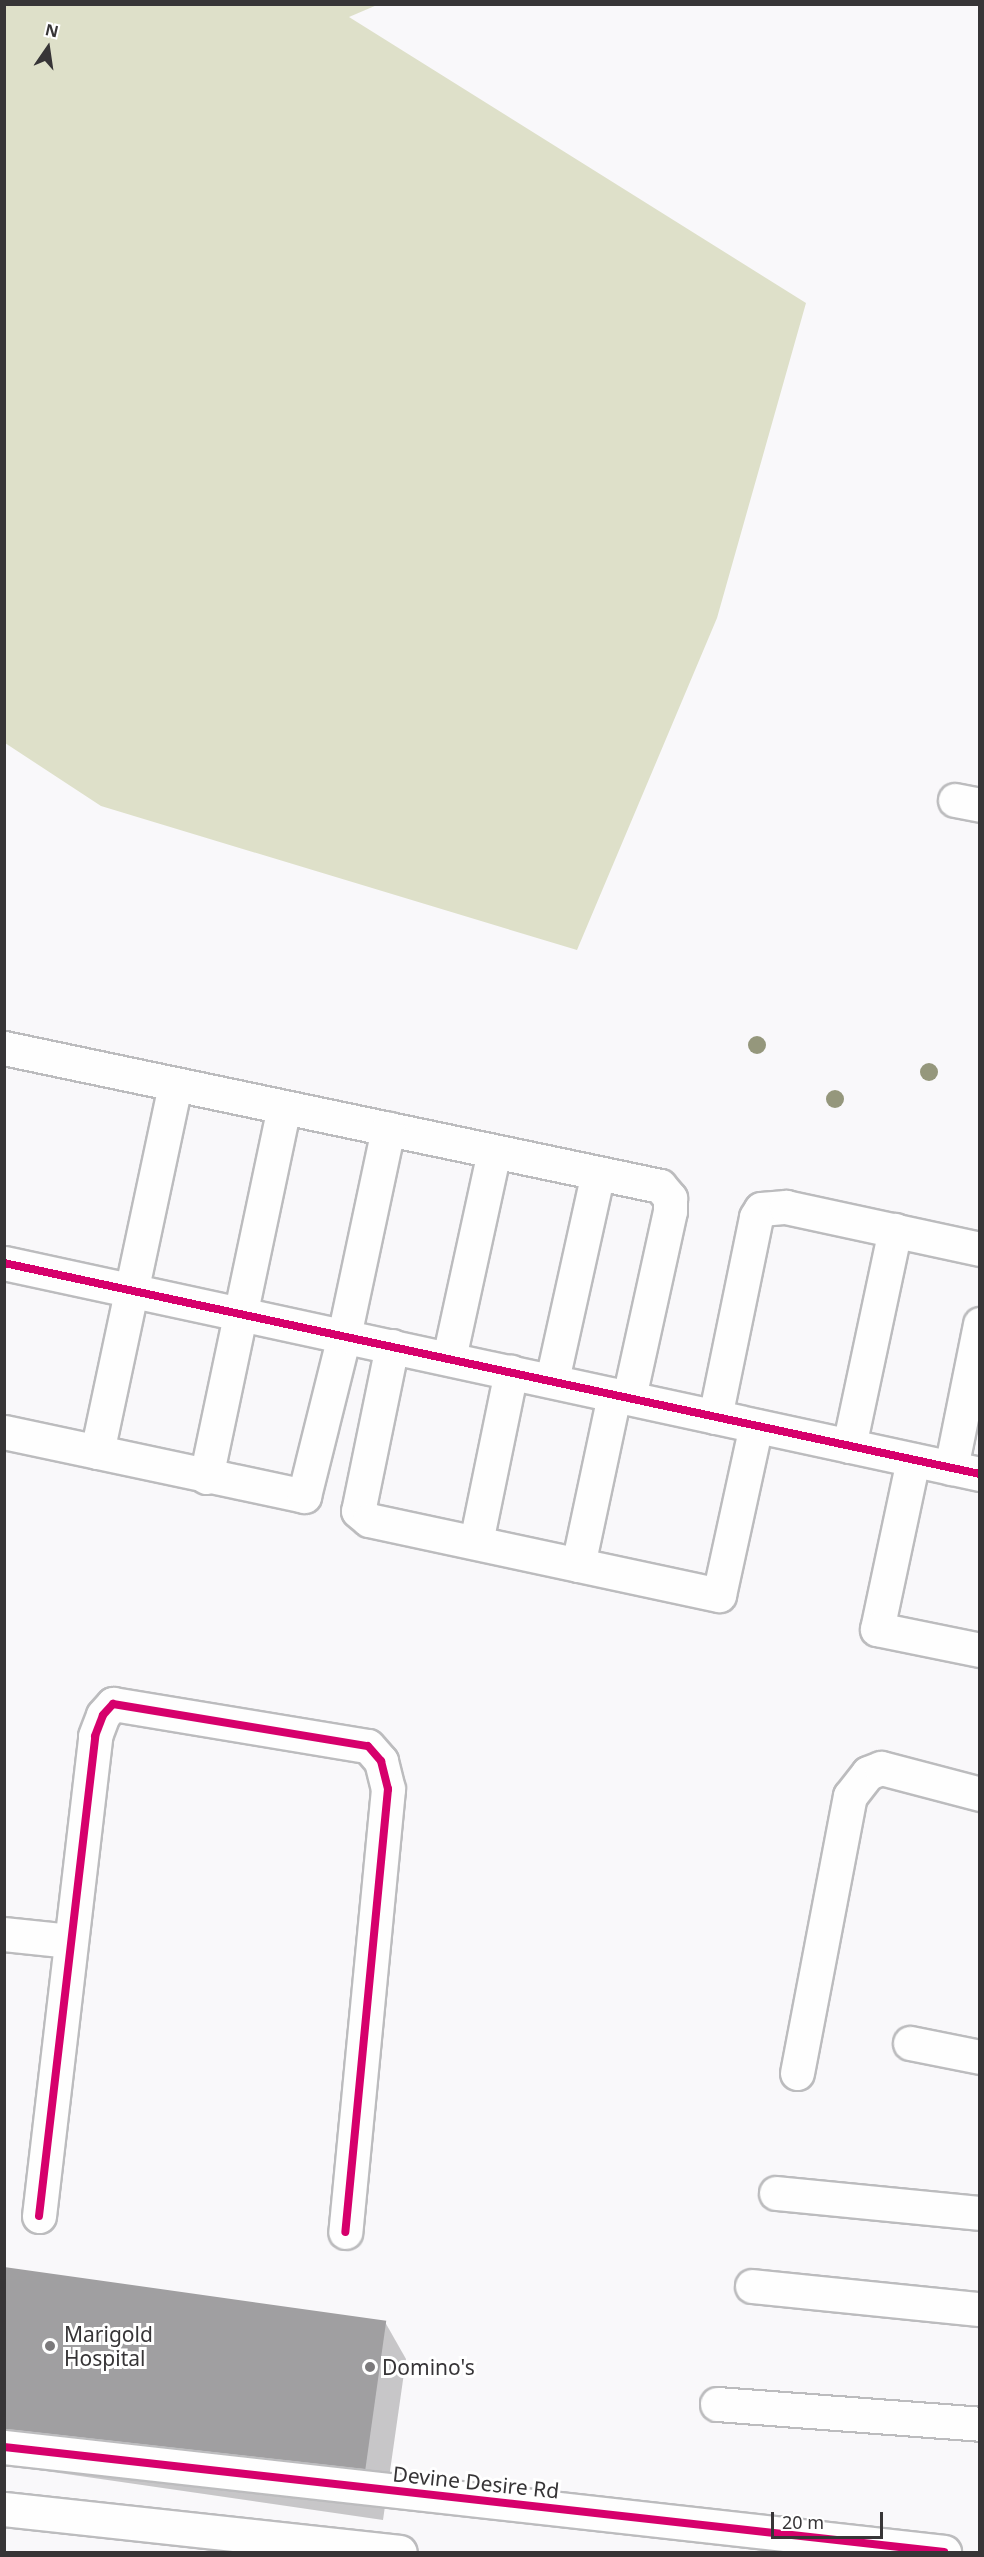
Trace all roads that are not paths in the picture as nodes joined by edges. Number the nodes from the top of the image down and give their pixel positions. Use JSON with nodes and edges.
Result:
{"nodes":[{"id":1,"x":4,"y":1048,"type":"edge"},
{"id":2,"x":175,"y":1085,"type":"junction"},
{"id":3,"x":284,"y":1107,"type":"junction"},
{"id":4,"x":388,"y":1129,"type":"junction"},
{"id":5,"x":494,"y":1152,"type":"junction"},
{"id":6,"x":598,"y":1173,"type":"junction"},
{"id":7,"x":895,"y":1230,"type":"junction"},
{"id":8,"x":980,"y":1249,"type":"edge"},
{"id":9,"x":4,"y":1263,"type":"edge"},
{"id":10,"x":131,"y":1289,"type":"junction"},
{"id":11,"x":241,"y":1313,"type":"junction"},
{"id":12,"x":980,"y":1324,"type":"edge"},
{"id":13,"x":344,"y":1336,"type":"junction"},
{"id":14,"x":392,"y":1346,"type":"junction"},
{"id":15,"x":449,"y":1358,"type":"junction"},
{"id":16,"x":511,"y":1372,"type":"junction"},
{"id":17,"x":552,"y":1380,"type":"junction"},
{"id":18,"x":621,"y":1397,"type":"junction"},
{"id":19,"x":715,"y":1417,"type":"junction"},
{"id":20,"x":756,"y":1426,"type":"junction"},
{"id":21,"x":4,"y":1432,"type":"edge"},
{"id":22,"x":849,"y":1446,"type":"junction"},
{"id":23,"x":97,"y":1452,"type":"junction"},
{"id":24,"x":913,"y":1460,"type":"junction"},
{"id":25,"x":965,"y":1471,"type":"edge"},
{"id":26,"x":206,"y":1477,"type":"junction"},
{"id":27,"x":476,"y":1542,"type":"junction"},
{"id":28,"x":578,"y":1565,"type":"junction"},
{"id":29,"x":980,"y":1650,"type":"edge"},
{"id":30,"x":980,"y":1794,"type":"edge"},
{"id":31,"x":4,"y":1934,"type":"edge"},
{"id":32,"x":71,"y":1941,"type":"junction"},
{"id":33,"x":910,"y":2043,"type":"dead end"},
{"id":34,"x":980,"y":2057,"type":"edge"},
{"id":35,"x":797,"y":2073,"type":"dead end"},
{"id":36,"x":776,"y":2193,"type":"dead end"},
{"id":37,"x":980,"y":2213,"type":"edge"},
{"id":38,"x":39,"y":2216,"type":"dead end"},
{"id":39,"x":345,"y":2232,"type":"dead end"},
{"id":40,"x":752,"y":2286,"type":"dead end"},
{"id":41,"x":980,"y":2309,"type":"edge"},
{"id":42,"x":717,"y":2404,"type":"dead end"},
{"id":43,"x":980,"y":2424,"type":"edge"},
{"id":44,"x":4,"y":2447,"type":"edge"},
{"id":45,"x":4,"y":2509,"type":"edge"},
{"id":46,"x":400,"y":2553,"type":"edge"},
{"id":47,"x":944,"y":2553,"type":"edge"}],
"edges":[{"from":1,"to":2,"type":"street"},
{"from":2,"to":3,"type":"street"},
{"from":2,"to":10,"type":"street"},
{"from":3,"to":4,"type":"street"},
{"from":3,"to":11,"type":"street"},
{"from":4,"to":5,"type":"street"},
{"from":4,"to":13,"type":"street"},
{"from":5,"to":6,"type":"street"},
{"from":5,"to":15,"type":"street"},
{"from":6,"to":17,"type":"street"},
{"from":6,"to":18,"type":"street"},
{"from":7,"to":8,"type":"street"},
{"from":7,"to":19,"type":"street"},
{"from":7,"to":22,"type":"street"},
{"from":9,"to":10,"type":"street"},
{"from":10,"to":11,"type":"street"},
{"from":10,"to":23,"type":"street"},
{"from":11,"to":13,"type":"street"},
{"from":11,"to":26,"type":"street"},
{"from":12,"to":25,"type":"street"},
{"from":13,"to":14,"type":"street"},
{"from":13,"to":26,"type":"street"},
{"from":14,"to":15,"type":"street"},
{"from":14,"to":27,"type":"street"},
{"from":15,"to":16,"type":"street"},
{"from":16,"to":17,"type":"street"},
{"from":16,"to":27,"type":"street"},
{"from":17,"to":18,"type":"street"},
{"from":18,"to":19,"type":"street"},
{"from":18,"to":28,"type":"street"},
{"from":19,"to":20,"type":"street"},
{"from":20,"to":22,"type":"street"},
{"from":20,"to":28,"type":"street"},
{"from":21,"to":23,"type":"street"},
{"from":22,"to":24,"type":"street"},
{"from":23,"to":26,"type":"street"},
{"from":24,"to":25,"type":"street"},
{"from":24,"to":29,"type":"street"},
{"from":27,"to":28,"type":"street"},
{"from":30,"to":35,"type":"street"},
{"from":31,"to":32,"type":"street"},
{"from":32,"to":38,"type":"street"},
{"from":32,"to":39,"type":"street"},
{"from":33,"to":34,"type":"street"},
{"from":36,"to":37,"type":"street"},
{"from":40,"to":41,"type":"street"},
{"from":42,"to":43,"type":"street"},
{"from":44,"to":47,"type":"street","name":"Devine Desire Rd"},
{"from":45,"to":46,"type":"street"}]}
